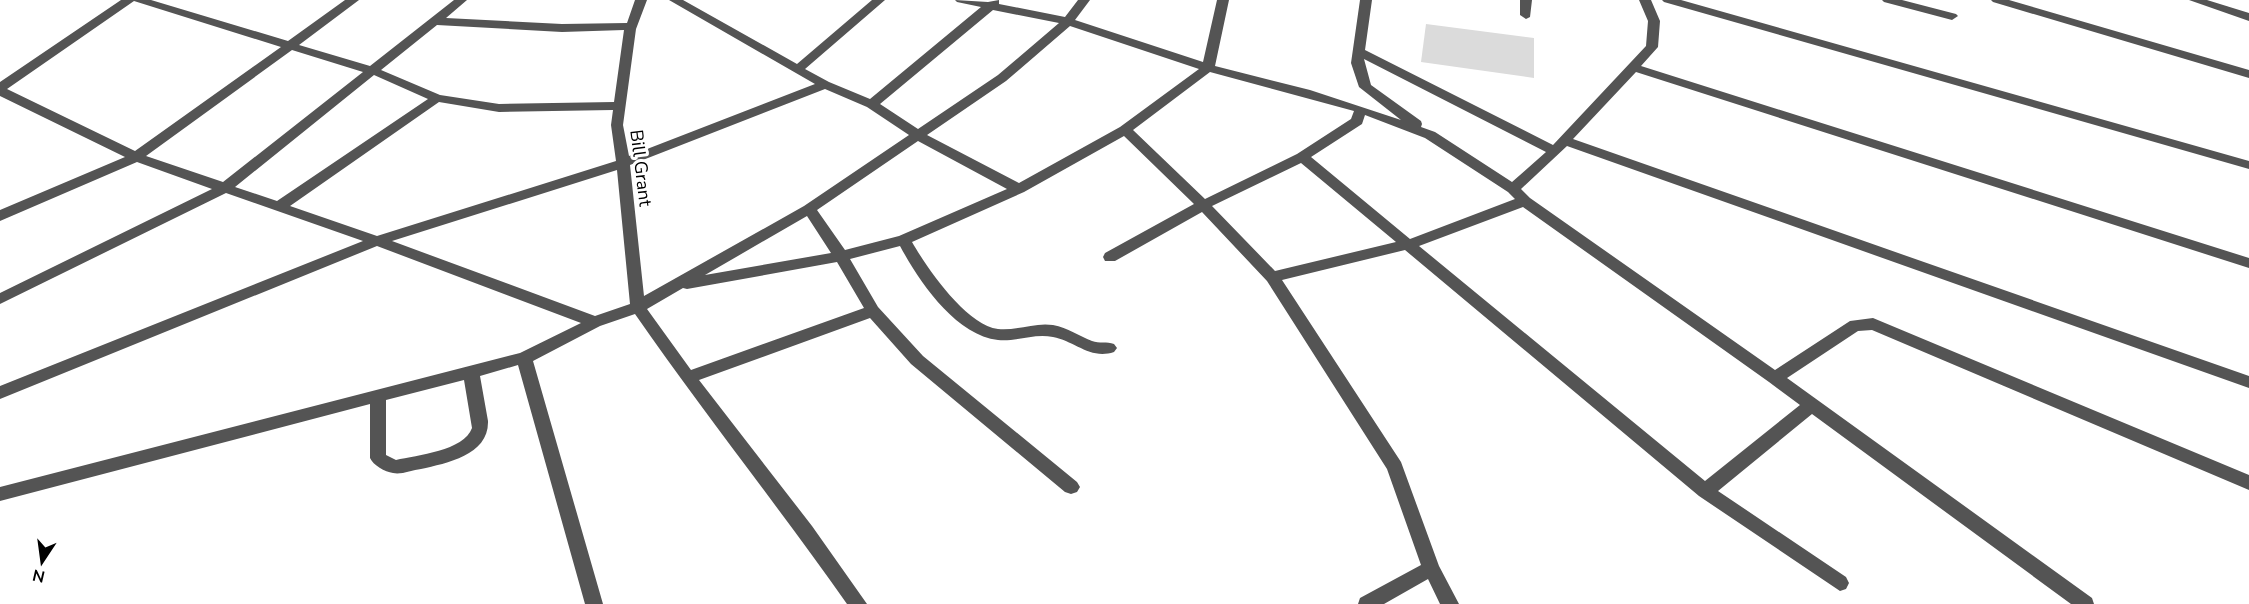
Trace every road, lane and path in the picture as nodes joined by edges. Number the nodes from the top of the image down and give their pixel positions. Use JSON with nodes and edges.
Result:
{"nodes":[{"id":1,"x":129,"y":0,"type":"edge"},
{"id":2,"x":139,"y":0,"type":"edge"},
{"id":3,"x":353,"y":0,"type":"edge"},
{"id":4,"x":462,"y":0,"type":"edge"},
{"id":5,"x":641,"y":0,"type":"edge"},
{"id":6,"x":675,"y":0,"type":"edge"},
{"id":7,"x":879,"y":0,"type":"edge"},
{"id":8,"x":961,"y":0,"type":"edge"},
{"id":9,"x":1083,"y":0,"type":"edge"},
{"id":10,"x":1223,"y":0,"type":"edge"},
{"id":11,"x":1366,"y":0,"type":"edge"},
{"id":12,"x":1526,"y":0,"type":"edge"},
{"id":13,"x":1645,"y":0,"type":"edge"},
{"id":14,"x":1668,"y":0,"type":"edge"},
{"id":15,"x":1888,"y":0,"type":"edge"},
{"id":16,"x":1997,"y":0,"type":"edge"},
{"id":17,"x":2195,"y":0,"type":"edge"},
{"id":18,"x":994,"y":3,"type":"edge"},
{"id":19,"x":1526,"y":15,"type":"dead end"},
{"id":20,"x":1952,"y":16,"type":"dead end"},
{"id":21,"x":2249,"y":17,"type":"edge"},
{"id":22,"x":436,"y":21,"type":"junction"},
{"id":23,"x":1068,"y":21,"type":"junction"},
{"id":24,"x":631,"y":26,"type":"junction"},
{"id":25,"x":289,"y":46,"type":"junction"},
{"id":26,"x":1359,"y":52,"type":"junction"},
{"id":27,"x":1633,"y":67,"type":"junction"},
{"id":28,"x":799,"y":68,"type":"junction"},
{"id":29,"x":1208,"y":68,"type":"junction"},
{"id":30,"x":374,"y":71,"type":"junction"},
{"id":31,"x":2249,"y":74,"type":"edge"},
{"id":32,"x":825,"y":85,"type":"junction"},
{"id":33,"x":0,"y":89,"type":"edge"},
{"id":34,"x":437,"y":98,"type":"junction"},
{"id":35,"x":872,"y":104,"type":"junction"},
{"id":36,"x":619,"y":106,"type":"junction"},
{"id":37,"x":1361,"y":109,"type":"junction"},
{"id":38,"x":1125,"y":130,"type":"junction"},
{"id":39,"x":917,"y":135,"type":"junction"},
{"id":40,"x":1430,"y":135,"type":"junction"},
{"id":41,"x":1560,"y":146,"type":"junction"},
{"id":42,"x":136,"y":157,"type":"junction"},
{"id":43,"x":1302,"y":157,"type":"junction"},
{"id":44,"x":623,"y":164,"type":"junction"},
{"id":45,"x":2249,"y":165,"type":"edge"},
{"id":46,"x":223,"y":189,"type":"junction"},
{"id":47,"x":1019,"y":189,"type":"junction"},
{"id":48,"x":1513,"y":189,"type":"junction"},
{"id":49,"x":1525,"y":201,"type":"junction"},
{"id":50,"x":1203,"y":205,"type":"junction"},
{"id":51,"x":278,"y":207,"type":"junction"},
{"id":52,"x":809,"y":209,"type":"junction"},
{"id":53,"x":0,"y":216,"type":"edge"},
{"id":54,"x":904,"y":240,"type":"junction"},
{"id":55,"x":377,"y":241,"type":"junction"},
{"id":56,"x":1410,"y":244,"type":"junction"},
{"id":57,"x":841,"y":256,"type":"junction"},
{"id":58,"x":1110,"y":257,"type":"dead end"},
{"id":59,"x":2249,"y":263,"type":"edge"},
{"id":60,"x":1272,"y":277,"type":"junction"},
{"id":61,"x":674,"y":286,"type":"junction"},
{"id":62,"x":0,"y":298,"type":"edge"},
{"id":63,"x":638,"y":307,"type":"junction"},
{"id":64,"x":873,"y":311,"type":"junction"},
{"id":65,"x":595,"y":322,"type":"junction"},
{"id":66,"x":1109,"y":348,"type":"dead end"},
{"id":67,"x":524,"y":358,"type":"junction"},
{"id":68,"x":471,"y":372,"type":"junction"},
{"id":69,"x":688,"y":378,"type":"junction"},
{"id":70,"x":1775,"y":378,"type":"junction"},
{"id":71,"x":2249,"y":382,"type":"edge"},
{"id":72,"x":0,"y":393,"type":"edge"},
{"id":73,"x":378,"y":396,"type":"junction"},
{"id":74,"x":1810,"y":406,"type":"junction"},
{"id":75,"x":2249,"y":483,"type":"edge"},
{"id":76,"x":1071,"y":487,"type":"dead end"},
{"id":77,"x":1705,"y":491,"type":"junction"},
{"id":78,"x":0,"y":494,"type":"edge"},
{"id":79,"x":1431,"y":568,"type":"junction"},
{"id":80,"x":1840,"y":583,"type":"dead end"},
{"id":81,"x":594,"y":604,"type":"edge"},
{"id":82,"x":858,"y":604,"type":"edge"},
{"id":83,"x":1367,"y":604,"type":"edge"},
{"id":84,"x":1450,"y":604,"type":"edge"},
{"id":85,"x":2085,"y":604,"type":"edge"}],
"edges":[{"from":1,"to":33,"type":"street"},
{"from":2,"to":25,"type":"street"},
{"from":3,"to":25,"type":"street"},
{"from":4,"to":22,"type":"street"},
{"from":5,"to":24,"type":"street","name":"Bill Grant"},
{"from":6,"to":28,"type":"street"},
{"from":7,"to":28,"type":"street"},
{"from":8,"to":18,"type":"street"},
{"from":9,"to":23,"type":"street"},
{"from":10,"to":29,"type":"street"},
{"from":11,"to":26,"type":"street"},
{"from":12,"to":19,"type":"street"},
{"from":13,"to":27,"type":"street"},
{"from":14,"to":45,"type":"street"},
{"from":15,"to":20,"type":"street"},
{"from":16,"to":31,"type":"street"},
{"from":17,"to":21,"type":"street"},
{"from":18,"to":23,"type":"street"},
{"from":18,"to":35,"type":"street"},
{"from":22,"to":24,"type":"street"},
{"from":22,"to":30,"type":"street"},
{"from":23,"to":29,"type":"street"},
{"from":23,"to":39,"type":"street"},
{"from":24,"to":36,"type":"street","name":"Bill Grant"},
{"from":25,"to":30,"type":"street"},
{"from":25,"to":42,"type":"street"},
{"from":26,"to":40,"type":"street"},
{"from":26,"to":41,"type":"street"},
{"from":27,"to":41,"type":"street"},
{"from":27,"to":59,"type":"street"},
{"from":28,"to":32,"type":"street"},
{"from":29,"to":37,"type":"street"},
{"from":29,"to":38,"type":"street"},
{"from":30,"to":34,"type":"street"},
{"from":30,"to":46,"type":"street"},
{"from":32,"to":35,"type":"street"},
{"from":32,"to":44,"type":"street"},
{"from":33,"to":42,"type":"street"},
{"from":34,"to":36,"type":"street"},
{"from":34,"to":51,"type":"street"},
{"from":35,"to":39,"type":"street"},
{"from":36,"to":44,"type":"street","name":"Bill Grant"},
{"from":37,"to":40,"type":"street"},
{"from":37,"to":43,"type":"street"},
{"from":38,"to":47,"type":"street"},
{"from":38,"to":50,"type":"street"},
{"from":39,"to":47,"type":"street"},
{"from":39,"to":52,"type":"street"},
{"from":40,"to":48,"type":"street"},
{"from":41,"to":48,"type":"street"},
{"from":41,"to":71,"type":"street"},
{"from":42,"to":46,"type":"street"},
{"from":42,"to":53,"type":"street"},
{"from":43,"to":50,"type":"street"},
{"from":43,"to":56,"type":"street"},
{"from":44,"to":55,"type":"street"},
{"from":44,"to":63,"type":"street","name":"Bill Grant"},
{"from":46,"to":51,"type":"street"},
{"from":46,"to":62,"type":"street"},
{"from":47,"to":54,"type":"street"},
{"from":48,"to":49,"type":"street"},
{"from":49,"to":56,"type":"street"},
{"from":49,"to":70,"type":"street"},
{"from":50,"to":58,"type":"street"},
{"from":50,"to":60,"type":"street"},
{"from":51,"to":55,"type":"street"},
{"from":52,"to":57,"type":"street"},
{"from":52,"to":61,"type":"street"},
{"from":54,"to":57,"type":"street"},
{"from":54,"to":66,"type":"street"},
{"from":55,"to":65,"type":"street"},
{"from":55,"to":72,"type":"street"},
{"from":56,"to":60,"type":"street"},
{"from":56,"to":77,"type":"street"},
{"from":57,"to":61,"type":"street"},
{"from":57,"to":64,"type":"street"},
{"from":60,"to":79,"type":"street"},
{"from":61,"to":63,"type":"street"},
{"from":63,"to":65,"type":"street"},
{"from":63,"to":69,"type":"street"},
{"from":64,"to":69,"type":"street"},
{"from":64,"to":76,"type":"street"},
{"from":65,"to":67,"type":"street"},
{"from":67,"to":68,"type":"street"},
{"from":67,"to":81,"type":"street"},
{"from":68,"to":73,"type":"street"},
{"from":68,"to":73,"type":"street"},
{"from":69,"to":82,"type":"street"},
{"from":70,"to":74,"type":"street"},
{"from":70,"to":75,"type":"street"},
{"from":73,"to":78,"type":"street"},
{"from":74,"to":77,"type":"street"},
{"from":74,"to":85,"type":"street"},
{"from":77,"to":80,"type":"street"},
{"from":79,"to":83,"type":"street"},
{"from":79,"to":84,"type":"street"}]}
